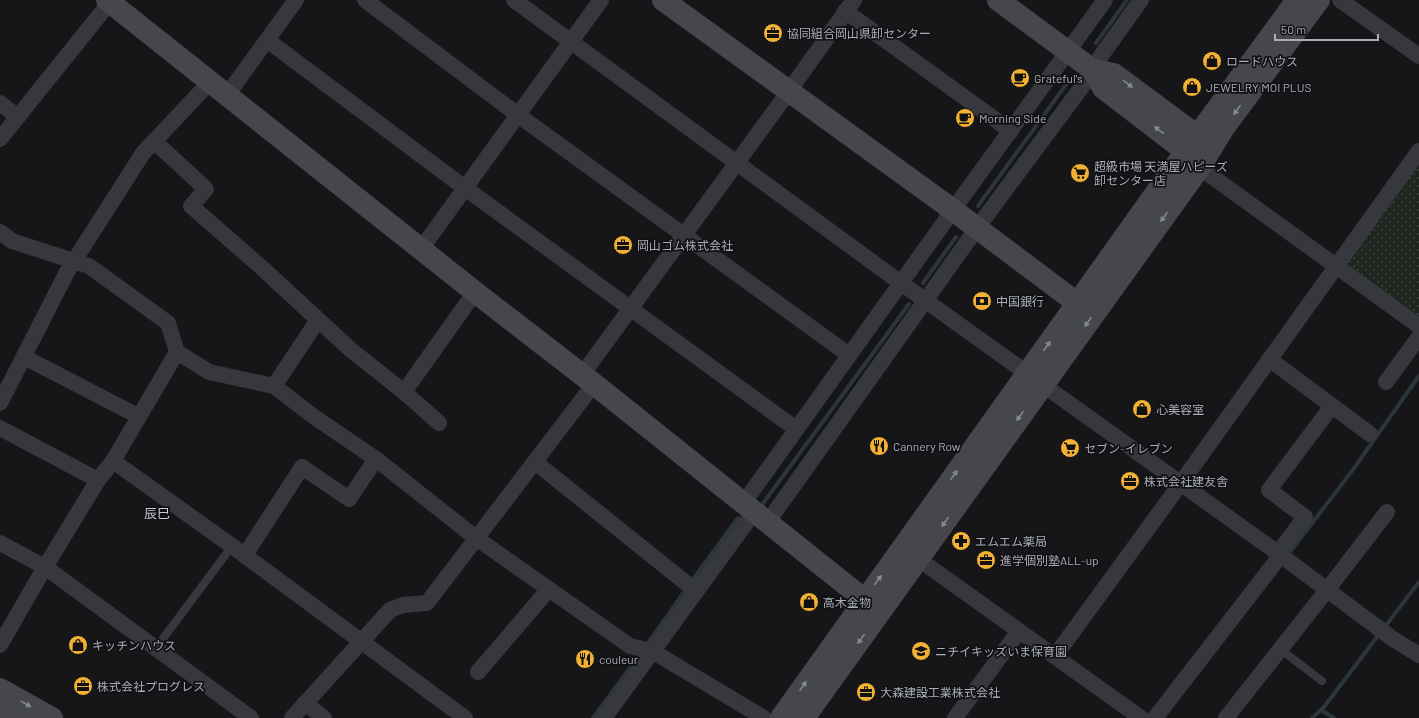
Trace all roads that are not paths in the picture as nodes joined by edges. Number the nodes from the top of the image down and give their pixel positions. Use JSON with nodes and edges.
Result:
{"nodes":[{"id":1,"x":296,"y":0,"type":"edge"},
{"id":2,"x":364,"y":0,"type":"edge"},
{"id":3,"x":514,"y":0,"type":"edge"},
{"id":4,"x":601,"y":0,"type":"edge"},
{"id":5,"x":663,"y":0,"type":"edge"},
{"id":6,"x":998,"y":0,"type":"edge"},
{"id":7,"x":1105,"y":0,"type":"edge"},
{"id":8,"x":1141,"y":0,"type":"edge"},
{"id":9,"x":1297,"y":0,"type":"edge"},
{"id":10,"x":1320,"y":0,"type":"edge"},
{"id":11,"x":1340,"y":0,"type":"edge"},
{"id":12,"x":108,"y":1,"type":"edge"},
{"id":13,"x":850,"y":6,"type":"edge"},
{"id":14,"x":267,"y":40,"type":"junction"},
{"id":15,"x":571,"y":42,"type":"junction"},
{"id":16,"x":1068,"y":51,"type":"junction"},
{"id":17,"x":1419,"y":56,"type":"edge"},
{"id":18,"x":1092,"y":70,"type":"junction"},
{"id":19,"x":219,"y":88,"type":"junction"},
{"id":20,"x":789,"y":91,"type":"junction"},
{"id":21,"x":0,"y":103,"type":"edge"},
{"id":22,"x":518,"y":115,"type":"junction"},
{"id":23,"x":18,"y":117,"type":"junction"},
{"id":24,"x":1010,"y":131,"type":"junction"},
{"id":25,"x":0,"y":139,"type":"edge"},
{"id":26,"x":154,"y":141,"type":"junction"},
{"id":27,"x":1419,"y":151,"type":"edge"},
{"id":28,"x":1196,"y":155,"type":"junction"},
{"id":29,"x":737,"y":162,"type":"junction"},
{"id":30,"x":465,"y":188,"type":"junction"},
{"id":31,"x":953,"y":210,"type":"junction"},
{"id":32,"x":977,"y":228,"type":"junction"},
{"id":33,"x":0,"y":232,"type":"edge"},
{"id":34,"x":684,"y":235,"type":"junction"},
{"id":35,"x":421,"y":249,"type":"junction"},
{"id":36,"x":74,"y":260,"type":"junction"},
{"id":37,"x":1336,"y":267,"type":"junction"},
{"id":38,"x":900,"y":283,"type":"junction"},
{"id":39,"x":475,"y":292,"type":"junction"},
{"id":40,"x":925,"y":301,"type":"junction"},
{"id":41,"x":1077,"y":303,"type":"junction"},
{"id":42,"x":630,"y":309,"type":"junction"},
{"id":43,"x":318,"y":320,"type":"junction"},
{"id":44,"x":1419,"y":326,"type":"edge"},
{"id":45,"x":1419,"y":337,"type":"edge"},
{"id":46,"x":177,"y":352,"type":"junction"},
{"id":47,"x":849,"y":355,"type":"junction"},
{"id":48,"x":24,"y":357,"type":"junction"},
{"id":49,"x":1269,"y":359,"type":"junction"},
{"id":50,"x":1035,"y":379,"type":"junction"},
{"id":51,"x":588,"y":380,"type":"junction"},
{"id":52,"x":1386,"y":382,"type":"dead end"},
{"id":53,"x":274,"y":386,"type":"junction"},
{"id":54,"x":404,"y":392,"type":"junction"},
{"id":55,"x":0,"y":403,"type":"edge"},
{"id":56,"x":1332,"y":406,"type":"junction"},
{"id":57,"x":138,"y":416,"type":"junction"},
{"id":58,"x":439,"y":423,"type":"dead end"},
{"id":59,"x":0,"y":428,"type":"edge"},
{"id":60,"x":796,"y":429,"type":"junction"},
{"id":61,"x":1370,"y":434,"type":"dead end"},
{"id":62,"x":376,"y":459,"type":"junction"},
{"id":63,"x":113,"y":461,"type":"junction"},
{"id":64,"x":535,"y":462,"type":"junction"},
{"id":65,"x":98,"y":480,"type":"junction"},
{"id":66,"x":1181,"y":483,"type":"junction"},
{"id":67,"x":1387,"y":512,"type":"dead end"},
{"id":68,"x":755,"y":513,"type":"junction"},
{"id":69,"x":476,"y":538,"type":"junction"},
{"id":70,"x":0,"y":544,"type":"edge"},
{"id":71,"x":239,"y":551,"type":"junction"},
{"id":72,"x":911,"y":553,"type":"junction"},
{"id":73,"x":1283,"y":557,"type":"junction"},
{"id":74,"x":45,"y":567,"type":"junction"},
{"id":75,"x":691,"y":587,"type":"junction"},
{"id":76,"x":549,"y":589,"type":"junction"},
{"id":77,"x":1327,"y":590,"type":"junction"},
{"id":78,"x":872,"y":606,"type":"junction"},
{"id":79,"x":1020,"y":631,"type":"junction"},
{"id":80,"x":360,"y":642,"type":"junction"},
{"id":81,"x":0,"y":645,"type":"edge"},
{"id":82,"x":156,"y":648,"type":"junction"},
{"id":83,"x":1280,"y":649,"type":"junction"},
{"id":84,"x":647,"y":652,"type":"junction"},
{"id":85,"x":1419,"y":655,"type":"edge"},
{"id":86,"x":1055,"y":656,"type":"junction"},
{"id":87,"x":478,"y":672,"type":"dead end"},
{"id":88,"x":1322,"y":682,"type":"dead end"},
{"id":89,"x":0,"y":690,"type":"edge"},
{"id":90,"x":305,"y":703,"type":"junction"},
{"id":91,"x":0,"y":708,"type":"edge"},
{"id":92,"x":18,"y":718,"type":"edge"},
{"id":93,"x":52,"y":718,"type":"edge"},
{"id":94,"x":251,"y":718,"type":"edge"},
{"id":95,"x":292,"y":718,"type":"edge"},
{"id":96,"x":324,"y":718,"type":"edge"},
{"id":97,"x":465,"y":718,"type":"edge"},
{"id":98,"x":604,"y":718,"type":"edge"},
{"id":99,"x":764,"y":718,"type":"edge"},
{"id":100,"x":781,"y":718,"type":"edge"},
{"id":101,"x":804,"y":718,"type":"edge"},
{"id":102,"x":955,"y":718,"type":"edge"},
{"id":103,"x":1141,"y":718,"type":"edge"},
{"id":104,"x":1155,"y":718,"type":"edge"},
{"id":105,"x":1226,"y":718,"type":"edge"}],
"edges":[{"from":1,"to":14,"type":"street"},
{"from":2,"to":22,"type":"street"},
{"from":3,"to":15,"type":"street"},
{"from":4,"to":15,"type":"street"},
{"from":5,"to":20,"type":"street"},
{"from":6,"to":16,"type":"street"},
{"from":7,"to":16,"type":"street"},
{"from":8,"to":18,"type":"street"},
{"from":9,"to":28,"type":"street"},
{"from":10,"to":28,"type":"street","one_way":true},
{"from":11,"to":17,"type":"street"},
{"from":12,"to":19,"type":"street"},
{"from":12,"to":23,"type":"street"},
{"from":13,"to":20,"type":"street"},
{"from":13,"to":24,"type":"street"},
{"from":14,"to":19,"type":"street"},
{"from":14,"to":30,"type":"street"},
{"from":15,"to":22,"type":"street"},
{"from":15,"to":29,"type":"street"},
{"from":16,"to":18,"type":"street"},
{"from":16,"to":24,"type":"street"},
{"from":18,"to":28,"type":"street"},
{"from":18,"to":32,"type":"street"},
{"from":19,"to":26,"type":"street"},
{"from":19,"to":35,"type":"street"},
{"from":20,"to":29,"type":"street"},
{"from":20,"to":31,"type":"street"},
{"from":21,"to":23,"type":"street"},
{"from":22,"to":30,"type":"street"},
{"from":22,"to":34,"type":"street"},
{"from":23,"to":25,"type":"street"},
{"from":24,"to":31,"type":"street"},
{"from":26,"to":36,"type":"street"},
{"from":26,"to":43,"type":"street"},
{"from":27,"to":37,"type":"street"},
{"from":28,"to":37,"type":"street"},
{"from":28,"to":41,"type":"street"},
{"from":28,"to":50,"type":"street","one_way":true},
{"from":29,"to":34,"type":"street"},
{"from":29,"to":38,"type":"street"},
{"from":30,"to":35,"type":"street"},
{"from":30,"to":42,"type":"street"},
{"from":31,"to":32,"type":"street"},
{"from":31,"to":38,"type":"street"},
{"from":32,"to":40,"type":"street"},
{"from":32,"to":41,"type":"street"},
{"from":33,"to":36,"type":"street"},
{"from":34,"to":42,"type":"street"},
{"from":34,"to":47,"type":"street"},
{"from":35,"to":39,"type":"street"},
{"from":36,"to":46,"type":"street"},
{"from":36,"to":48,"type":"street"},
{"from":37,"to":44,"type":"street"},
{"from":37,"to":49,"type":"street"},
{"from":38,"to":40,"type":"street"},
{"from":38,"to":47,"type":"street"},
{"from":39,"to":51,"type":"street"},
{"from":39,"to":54,"type":"street"},
{"from":40,"to":50,"type":"street"},
{"from":40,"to":68,"type":"street"},
{"from":50,"to":41,"type":"street","one_way":true},
{"from":42,"to":51,"type":"street"},
{"from":42,"to":60,"type":"street"},
{"from":43,"to":53,"type":"street"},
{"from":43,"to":54,"type":"street"},
{"from":45,"to":52,"type":"street"},
{"from":46,"to":53,"type":"street"},
{"from":46,"to":57,"type":"street"},
{"from":47,"to":60,"type":"street"},
{"from":48,"to":55,"type":"street"},
{"from":48,"to":57,"type":"street"},
{"from":49,"to":56,"type":"street"},
{"from":49,"to":66,"type":"street"},
{"from":50,"to":66,"type":"street"},
{"from":50,"to":72,"type":"street"},
{"from":51,"to":64,"type":"street"},
{"from":51,"to":68,"type":"street"},
{"from":53,"to":62,"type":"street"},
{"from":54,"to":58,"type":"street"},
{"from":56,"to":61,"type":"street"},
{"from":56,"to":73,"type":"street"},
{"from":57,"to":63,"type":"street"},
{"from":59,"to":65,"type":"street"},
{"from":60,"to":68,"type":"street"},
{"from":62,"to":69,"type":"street"},
{"from":62,"to":71,"type":"street"},
{"from":63,"to":65,"type":"street"},
{"from":63,"to":71,"type":"street"},
{"from":64,"to":69,"type":"street"},
{"from":64,"to":75,"type":"street"},
{"from":65,"to":74,"type":"street"},
{"from":66,"to":73,"type":"street"},
{"from":66,"to":86,"type":"street"},
{"from":67,"to":77,"type":"street"},
{"from":68,"to":75,"type":"street"},
{"from":68,"to":78,"type":"street"},
{"from":69,"to":76,"type":"street"},
{"from":69,"to":80,"type":"street"},
{"from":70,"to":74,"type":"street"},
{"from":71,"to":80,"type":"street"},
{"from":71,"to":82,"type":"lane"},
{"from":72,"to":78,"type":"street"},
{"from":72,"to":79,"type":"street"},
{"from":73,"to":77,"type":"street"},
{"from":73,"to":104,"type":"street"},
{"from":74,"to":81,"type":"street"},
{"from":74,"to":82,"type":"street"},
{"from":75,"to":84,"type":"street"},
{"from":76,"to":84,"type":"street"},
{"from":76,"to":87,"type":"street"},
{"from":77,"to":83,"type":"street"},
{"from":77,"to":85,"type":"street"},
{"from":100,"to":78,"type":"street","one_way":true},
{"from":78,"to":101,"type":"street","one_way":true},
{"from":79,"to":86,"type":"street"},
{"from":79,"to":102,"type":"street"},
{"from":80,"to":90,"type":"street"},
{"from":80,"to":97,"type":"street"},
{"from":82,"to":94,"type":"street"},
{"from":83,"to":88,"type":"lane"},
{"from":83,"to":105,"type":"street"},
{"from":84,"to":98,"type":"street"},
{"from":84,"to":99,"type":"street"},
{"from":86,"to":103,"type":"street"},
{"from":89,"to":93,"type":"street","one_way":true},
{"from":90,"to":95,"type":"street"},
{"from":90,"to":96,"type":"street"},
{"from":91,"to":92,"type":"street"}]}
